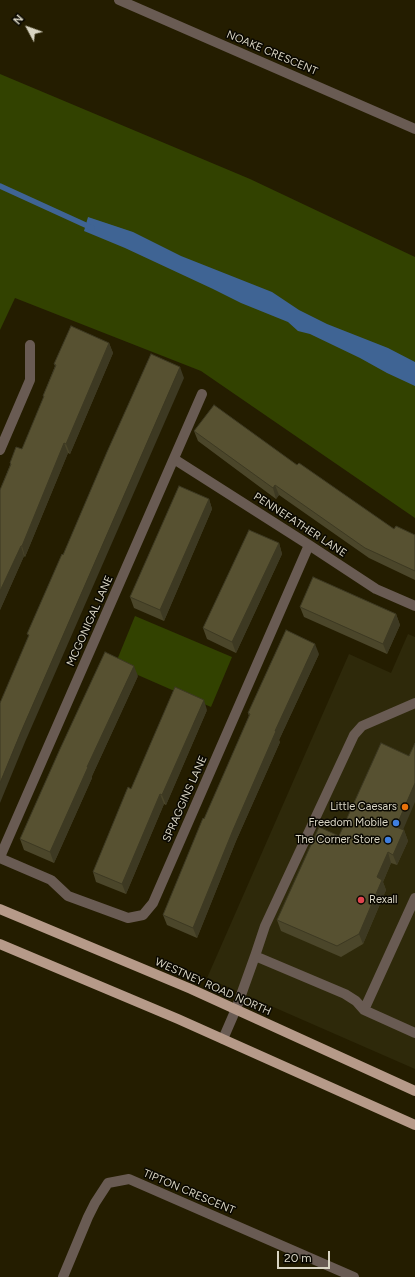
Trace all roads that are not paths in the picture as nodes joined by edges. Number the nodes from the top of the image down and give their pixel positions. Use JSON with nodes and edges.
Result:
{"nodes":[{"id":1,"x":119,"y":0,"type":"edge"},
{"id":2,"x":415,"y":129,"type":"edge"},
{"id":3,"x":30,"y":345,"type":"dead end"},
{"id":4,"x":202,"y":394,"type":"dead end"},
{"id":5,"x":0,"y":450,"type":"edge"},
{"id":6,"x":174,"y":459,"type":"junction"},
{"id":7,"x":309,"y":545,"type":"junction"},
{"id":8,"x":415,"y":606,"type":"edge"},
{"id":9,"x":415,"y":703,"type":"edge"},
{"id":10,"x":0,"y":858,"type":"edge"},
{"id":11,"x":415,"y":898,"type":"edge"},
{"id":12,"x":0,"y":909,"type":"edge"},
{"id":13,"x":0,"y":944,"type":"edge"},
{"id":14,"x":254,"y":956,"type":"junction"},
{"id":15,"x":236,"y":1009,"type":"junction"},
{"id":16,"x":364,"y":1010,"type":"junction"},
{"id":17,"x":415,"y":1033,"type":"edge"},
{"id":18,"x":223,"y":1039,"type":"junction"},
{"id":19,"x":415,"y":1091,"type":"edge"},
{"id":20,"x":415,"y":1125,"type":"edge"},
{"id":21,"x":63,"y":1277,"type":"edge"},
{"id":22,"x":354,"y":1277,"type":"edge"}],
"edges":[{"from":1,"to":2,"type":"street","name":"NOAKE CRESCENT"},
{"from":3,"to":5,"type":"street"},
{"from":4,"to":6,"type":"street","name":"MCGONIGAL LANE"},
{"from":6,"to":7,"type":"street","name":"PENNEFATHER LANE"},
{"from":6,"to":10,"type":"street","name":"MCGONIGAL LANE"},
{"from":7,"to":8,"type":"street","name":"PENNEFATHER LANE"},
{"from":7,"to":10,"type":"street","name":"SPRAGGINS LANE"},
{"from":9,"to":14,"type":"street"},
{"from":11,"to":16,"type":"street"},
{"from":12,"to":15,"type":"main road","name":"WESTNEY ROAD NORTH"},
{"from":13,"to":18,"type":"main road"},
{"from":14,"to":15,"type":"street"},
{"from":14,"to":16,"type":"street"},
{"from":15,"to":18,"type":"street"},
{"from":15,"to":19,"type":"main road","name":"WESTNEY ROAD NORTH"},
{"from":16,"to":17,"type":"street"},
{"from":18,"to":20,"type":"main road"},
{"from":21,"to":22,"type":"street","name":"TIPTON CRESCENT"}]}
